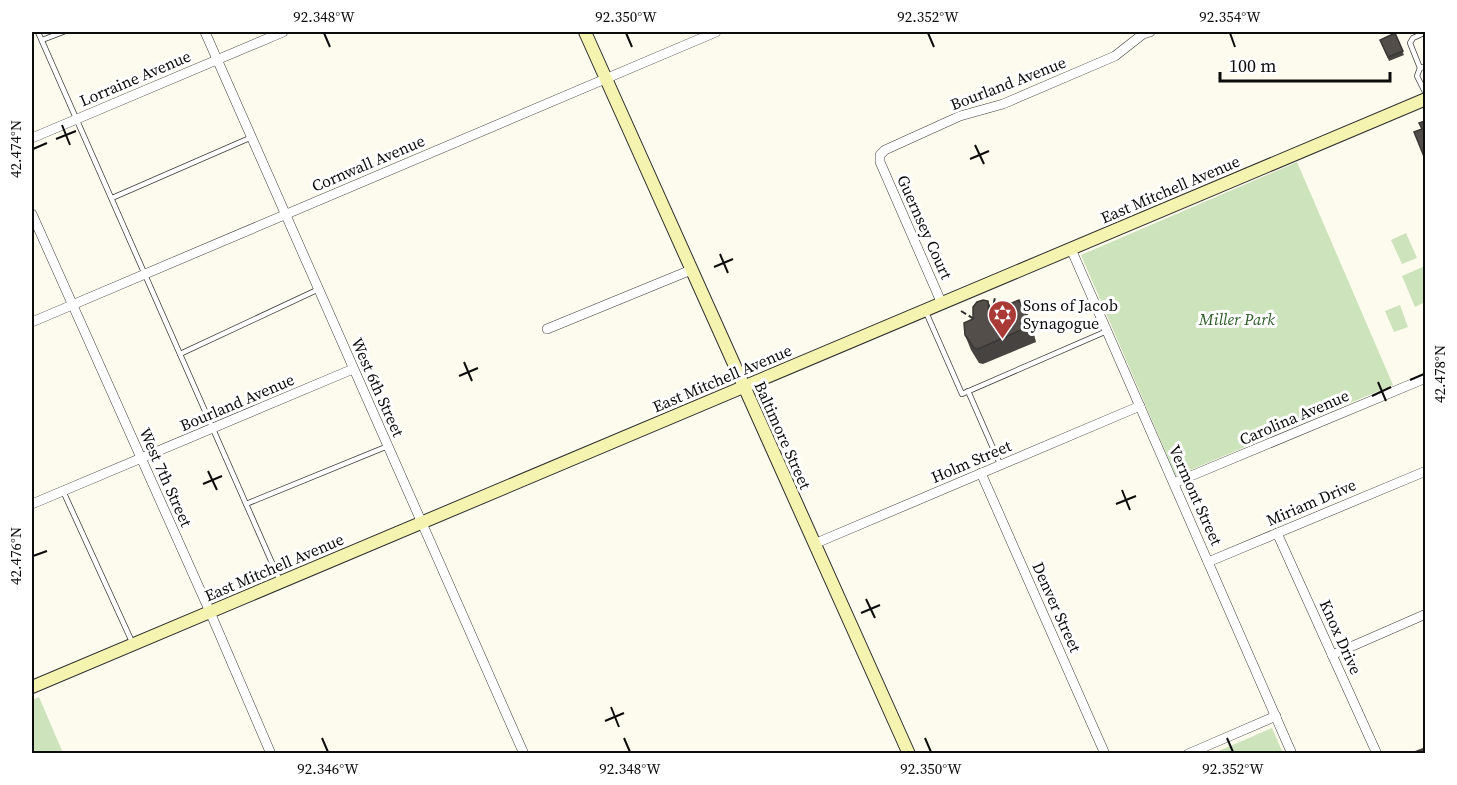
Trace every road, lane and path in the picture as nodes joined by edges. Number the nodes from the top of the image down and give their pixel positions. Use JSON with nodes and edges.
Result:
{"nodes":[{"id":1,"x":38,"y":32,"type":"edge"},
{"id":2,"x":63,"y":32,"type":"edge"},
{"id":3,"x":205,"y":32,"type":"edge"},
{"id":4,"x":283,"y":32,"type":"edge"},
{"id":5,"x":585,"y":32,"type":"edge"},
{"id":6,"x":716,"y":32,"type":"edge"},
{"id":7,"x":1150,"y":32,"type":"edge"},
{"id":8,"x":1425,"y":32,"type":"edge"},
{"id":9,"x":42,"y":40,"type":"junction"},
{"id":10,"x":217,"y":59,"type":"junction"},
{"id":11,"x":1423,"y":67,"type":"edge"},
{"id":12,"x":606,"y":78,"type":"junction"},
{"id":13,"x":1425,"y":94,"type":"edge"},
{"id":14,"x":1425,"y":99,"type":"edge"},
{"id":15,"x":77,"y":119,"type":"junction"},
{"id":16,"x":252,"y":137,"type":"junction"},
{"id":17,"x":32,"y":138,"type":"edge"},
{"id":18,"x":880,"y":162,"type":"joint"},
{"id":19,"x":111,"y":198,"type":"junction"},
{"id":20,"x":32,"y":214,"type":"edge"},
{"id":21,"x":286,"y":214,"type":"junction"},
{"id":22,"x":1071,"y":249,"type":"junction"},
{"id":23,"x":691,"y":270,"type":"junction"},
{"id":24,"x":145,"y":274,"type":"junction"},
{"id":25,"x":319,"y":289,"type":"junction"},
{"id":26,"x":995,"y":297,"type":"dead end"},
{"id":27,"x":942,"y":304,"type":"junction"},
{"id":28,"x":72,"y":305,"type":"junction"},
{"id":29,"x":925,"y":310,"type":"junction"},
{"id":30,"x":961,"y":311,"type":"dead end"},
{"id":31,"x":992,"y":316,"type":"edge"},
{"id":32,"x":32,"y":322,"type":"edge"},
{"id":33,"x":979,"y":322,"type":"edge"},
{"id":34,"x":547,"y":329,"type":"dead end"},
{"id":35,"x":1107,"y":331,"type":"junction"},
{"id":36,"x":180,"y":354,"type":"junction"},
{"id":37,"x":353,"y":369,"type":"junction"},
{"id":38,"x":1425,"y":378,"type":"edge"},
{"id":39,"x":743,"y":387,"type":"junction"},
{"id":40,"x":968,"y":391,"type":"junction"},
{"id":41,"x":1140,"y":406,"type":"junction"},
{"id":42,"x":212,"y":428,"type":"junction"},
{"id":43,"x":388,"y":446,"type":"junction"},
{"id":44,"x":141,"y":458,"type":"junction"},
{"id":45,"x":1000,"y":464,"type":"junction"},
{"id":46,"x":1425,"y":471,"type":"edge"},
{"id":47,"x":981,"y":473,"type":"junction"},
{"id":48,"x":1174,"y":483,"type":"junction"},
{"id":49,"x":63,"y":491,"type":"junction"},
{"id":50,"x":32,"y":504,"type":"edge"},
{"id":51,"x":246,"y":504,"type":"junction"},
{"id":52,"x":422,"y":523,"type":"junction"},
{"id":53,"x":1277,"y":533,"type":"junction"},
{"id":54,"x":814,"y":543,"type":"junction"},
{"id":55,"x":1208,"y":562,"type":"junction"},
{"id":56,"x":281,"y":582,"type":"junction"},
{"id":57,"x":210,"y":612,"type":"junction"},
{"id":58,"x":1425,"y":614,"type":"edge"},
{"id":59,"x":133,"y":644,"type":"junction"},
{"id":60,"x":1332,"y":655,"type":"junction"},
{"id":61,"x":32,"y":687,"type":"edge"},
{"id":62,"x":1276,"y":716,"type":"junction"},
{"id":63,"x":271,"y":753,"type":"edge"},
{"id":64,"x":524,"y":753,"type":"edge"},
{"id":65,"x":909,"y":753,"type":"edge"},
{"id":66,"x":1105,"y":753,"type":"edge"},
{"id":67,"x":1188,"y":753,"type":"edge"},
{"id":68,"x":1292,"y":753,"type":"edge"},
{"id":69,"x":1377,"y":753,"type":"edge"}],
"edges":[{"from":1,"to":9,"type":"lane"},
{"from":2,"to":9,"type":"lane"},
{"from":3,"to":10,"type":"street","name":"West 6th Street"},
{"from":4,"to":10,"type":"street","name":"Lorraine Avenue"},
{"from":5,"to":12,"type":"street","name":"Baltimore Street"},
{"from":6,"to":12,"type":"street","name":"Cornwall Avenue"},
{"from":7,"to":18,"type":"street","name":"Bourland Avenue"},
{"from":8,"to":11,"type":"lane"},
{"from":9,"to":15,"type":"lane"},
{"from":10,"to":15,"type":"street","name":"Lorraine Avenue"},
{"from":10,"to":16,"type":"street","name":"West 6th Street"},
{"from":11,"to":13,"type":"lane"},
{"from":12,"to":21,"type":"street","name":"Cornwall Avenue"},
{"from":12,"to":23,"type":"street","name":"Baltimore Street"},
{"from":14,"to":22,"type":"street","name":"East Mitchell Avenue"},
{"from":15,"to":17,"type":"street","name":"Lorraine Avenue"},
{"from":15,"to":19,"type":"lane"},
{"from":16,"to":19,"type":"lane"},
{"from":16,"to":21,"type":"street","name":"West 6th Street"},
{"from":18,"to":27,"type":"street","name":"Guernsey Court"},
{"from":19,"to":24,"type":"lane"},
{"from":20,"to":28,"type":"street","name":"West 7th Street"},
{"from":21,"to":24,"type":"street","name":"Cornwall Avenue"},
{"from":21,"to":25,"type":"street","name":"West 6th Street"},
{"from":22,"to":27,"type":"street","name":"East Mitchell Avenue"},
{"from":22,"to":35,"type":"street","name":"Vermont Street"},
{"from":23,"to":34,"type":"street"},
{"from":23,"to":39,"type":"street","name":"Baltimore Street"},
{"from":24,"to":28,"type":"street","name":"Cornwall Avenue"},
{"from":24,"to":36,"type":"lane"},
{"from":25,"to":36,"type":"lane"},
{"from":25,"to":37,"type":"street","name":"West 6th Street"},
{"from":26,"to":31,"type":"path"},
{"from":27,"to":29,"type":"street","name":"East Mitchell Avenue"},
{"from":28,"to":32,"type":"street","name":"Cornwall Avenue"},
{"from":28,"to":44,"type":"street","name":"West 7th Street"},
{"from":29,"to":39,"type":"street","name":"East Mitchell Avenue"},
{"from":29,"to":40,"type":"lane"},
{"from":30,"to":33,"type":"path"},
{"from":35,"to":40,"type":"lane"},
{"from":35,"to":41,"type":"street","name":"Vermont Street"},
{"from":36,"to":42,"type":"lane"},
{"from":37,"to":42,"type":"street","name":"Bourland Avenue"},
{"from":37,"to":43,"type":"street","name":"West 6th Street"},
{"from":38,"to":48,"type":"street","name":"Carolina Avenue"},
{"from":39,"to":52,"type":"street","name":"East Mitchell Avenue"},
{"from":39,"to":54,"type":"street","name":"Baltimore Street"},
{"from":40,"to":45,"type":"lane"},
{"from":41,"to":45,"type":"street","name":"Holm Street"},
{"from":41,"to":48,"type":"street","name":"Vermont Street"},
{"from":42,"to":44,"type":"street","name":"Bourland Avenue"},
{"from":42,"to":51,"type":"lane"},
{"from":43,"to":51,"type":"lane"},
{"from":43,"to":52,"type":"street","name":"West 6th Street"},
{"from":44,"to":49,"type":"street","name":"Bourland Avenue"},
{"from":44,"to":57,"type":"street","name":"West 7th Street"},
{"from":45,"to":47,"type":"street","name":"Holm Street"},
{"from":46,"to":53,"type":"street","name":"Miriam Drive"},
{"from":47,"to":54,"type":"street","name":"Holm Street"},
{"from":47,"to":66,"type":"street","name":"Denver Street"},
{"from":48,"to":55,"type":"street","name":"Vermont Street"},
{"from":49,"to":50,"type":"street","name":"Bourland Avenue"},
{"from":49,"to":59,"type":"lane"},
{"from":51,"to":56,"type":"lane"},
{"from":52,"to":56,"type":"street","name":"East Mitchell Avenue"},
{"from":52,"to":64,"type":"street","name":"West 6th Street"},
{"from":53,"to":55,"type":"street","name":"Miriam Drive"},
{"from":53,"to":60,"type":"street","name":"Knox Drive"},
{"from":54,"to":65,"type":"street","name":"Baltimore Street"},
{"from":55,"to":62,"type":"street","name":"Vermont Street"},
{"from":56,"to":57,"type":"street","name":"East Mitchell Avenue"},
{"from":57,"to":59,"type":"street","name":"East Mitchell Avenue"},
{"from":57,"to":63,"type":"street","name":"West 7th Street"},
{"from":58,"to":60,"type":"street"},
{"from":59,"to":61,"type":"street","name":"East Mitchell Avenue"},
{"from":60,"to":69,"type":"street","name":"Knox Drive"},
{"from":62,"to":67,"type":"street"},
{"from":62,"to":68,"type":"street","name":"Vermont Street"}]}
